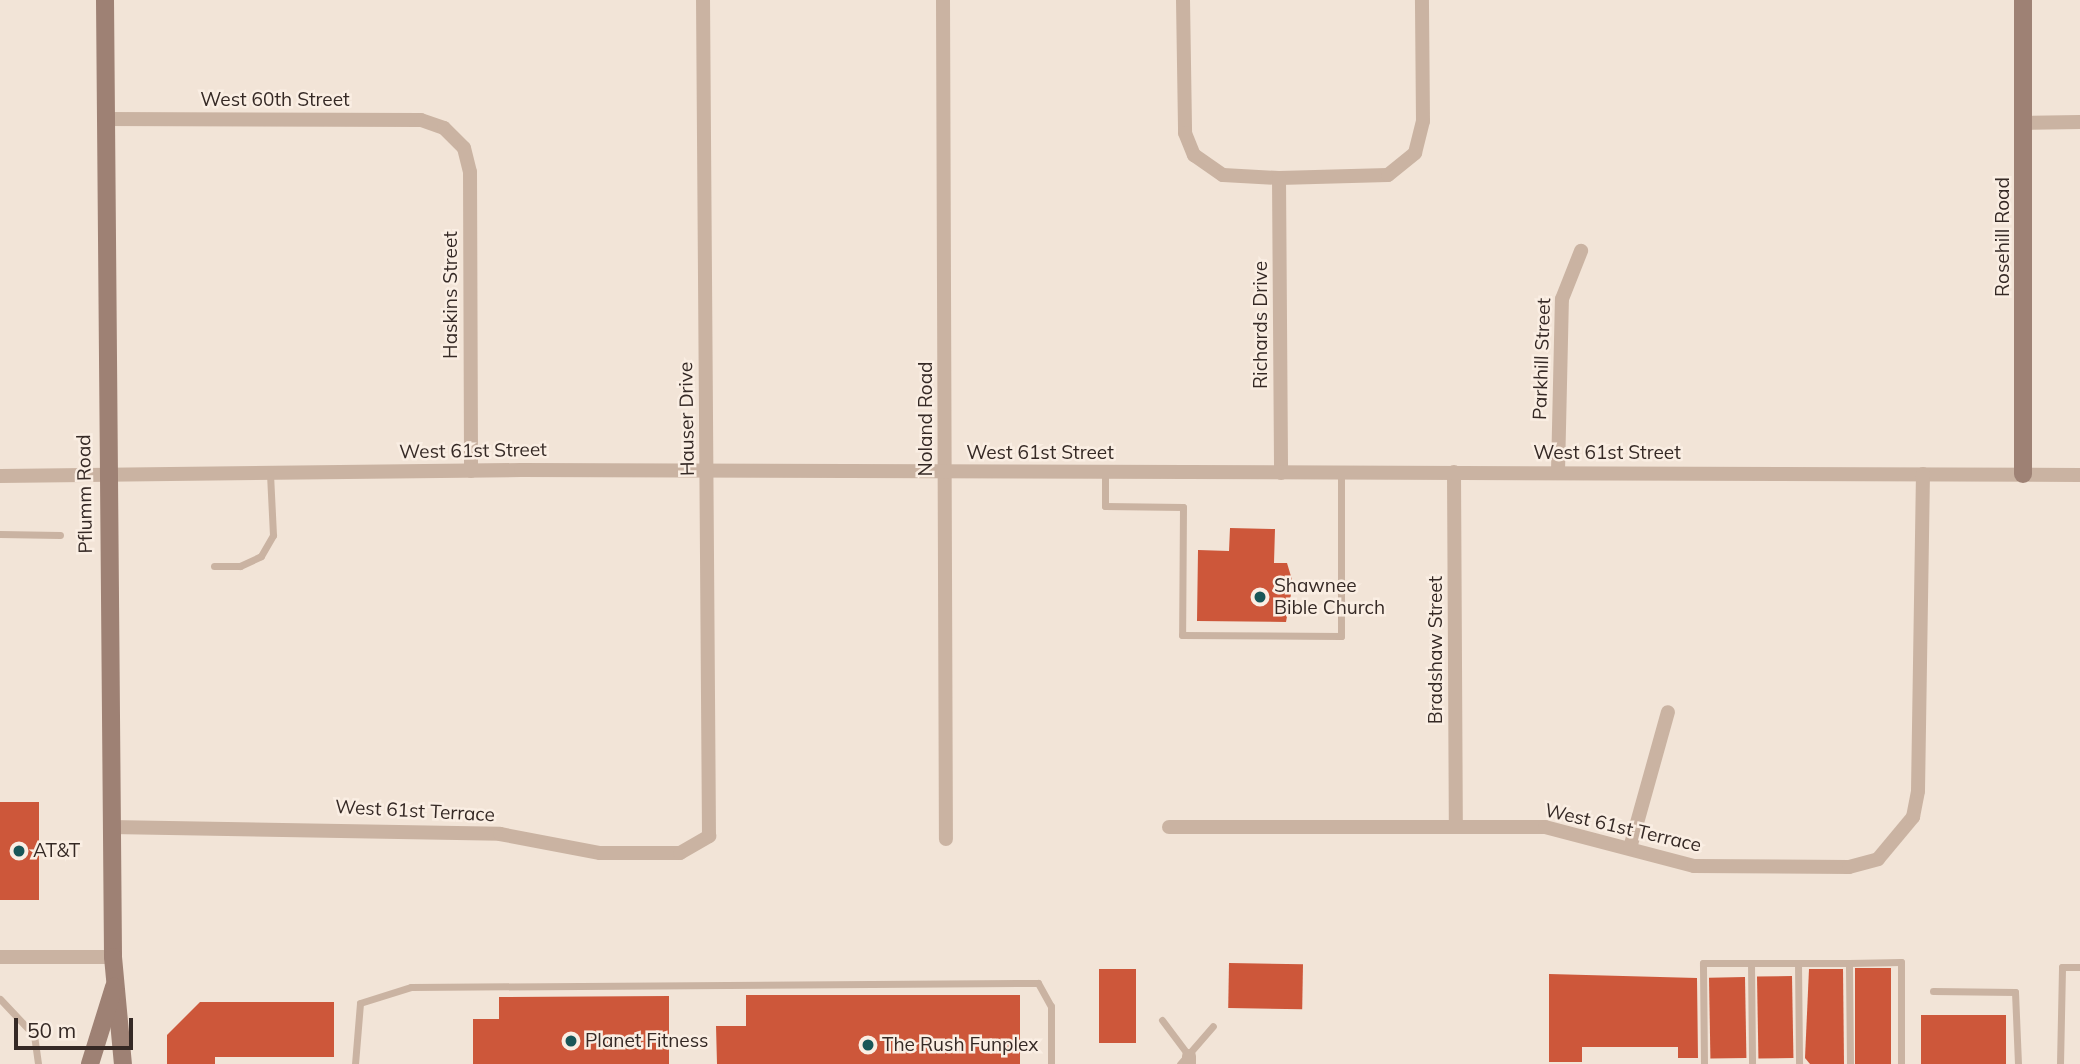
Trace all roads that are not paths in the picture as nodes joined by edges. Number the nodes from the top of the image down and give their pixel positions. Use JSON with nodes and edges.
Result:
{"nodes":[{"id":1,"x":106,"y":0,"type":"edge"},
{"id":2,"x":703,"y":0,"type":"edge"},
{"id":3,"x":943,"y":0,"type":"edge"},
{"id":4,"x":1183,"y":0,"type":"edge"},
{"id":5,"x":1422,"y":0,"type":"edge"},
{"id":6,"x":2023,"y":0,"type":"edge"},
{"id":7,"x":104,"y":119,"type":"junction"},
{"id":8,"x":2080,"y":122,"type":"edge"},
{"id":9,"x":2024,"y":123,"type":"junction"},
{"id":10,"x":443,"y":128,"type":"joint"},
{"id":11,"x":1279,"y":178,"type":"junction"},
{"id":12,"x":1581,"y":251,"type":"dead end"},
{"id":13,"x":471,"y":471,"type":"junction"},
{"id":14,"x":708,"y":471,"type":"junction"},
{"id":15,"x":1454,"y":472,"type":"junction"},
{"id":16,"x":1558,"y":472,"type":"junction"},
{"id":17,"x":270,"y":473,"type":"junction"},
{"id":18,"x":945,"y":473,"type":"junction"},
{"id":19,"x":1105,"y":473,"type":"junction"},
{"id":20,"x":1281,"y":473,"type":"junction"},
{"id":21,"x":1341,"y":473,"type":"junction"},
{"id":22,"x":106,"y":474,"type":"junction"},
{"id":23,"x":1923,"y":474,"type":"junction"},
{"id":24,"x":2023,"y":474,"type":"junction"},
{"id":25,"x":2080,"y":475,"type":"edge"},
{"id":26,"x":0,"y":476,"type":"edge"},
{"id":27,"x":0,"y":534,"type":"edge"},
{"id":28,"x":60,"y":535,"type":"dead end"},
{"id":29,"x":214,"y":566,"type":"dead end"},
{"id":30,"x":1668,"y":712,"type":"dead end"},
{"id":31,"x":111,"y":827,"type":"junction"},
{"id":32,"x":1169,"y":827,"type":"dead end"},
{"id":33,"x":1456,"y":827,"type":"junction"},
{"id":34,"x":709,"y":836,"type":"joint"},
{"id":35,"x":946,"y":839,"type":"dead end"},
{"id":36,"x":1630,"y":848,"type":"junction"},
{"id":37,"x":0,"y":957,"type":"edge"},
{"id":38,"x":113,"y":957,"type":"junction"},
{"id":39,"x":1751,"y":963,"type":"junction"},
{"id":40,"x":1798,"y":963,"type":"junction"},
{"id":41,"x":1849,"y":963,"type":"junction"},
{"id":42,"x":2080,"y":967,"type":"edge"},
{"id":43,"x":114,"y":987,"type":"junction"},
{"id":44,"x":1933,"y":991,"type":"dead end"},
{"id":45,"x":0,"y":999,"type":"edge"},
{"id":46,"x":1162,"y":1020,"type":"dead end"},
{"id":47,"x":1213,"y":1026,"type":"dead end"},
{"id":48,"x":1186,"y":1061,"type":"edge"},
{"id":49,"x":38,"y":1064,"type":"edge"},
{"id":50,"x":90,"y":1064,"type":"edge"},
{"id":51,"x":123,"y":1064,"type":"edge"},
{"id":52,"x":355,"y":1064,"type":"edge"},
{"id":53,"x":1051,"y":1064,"type":"edge"},
{"id":54,"x":1704,"y":1064,"type":"edge"},
{"id":55,"x":1752,"y":1064,"type":"edge"},
{"id":56,"x":1799,"y":1064,"type":"edge"},
{"id":57,"x":1850,"y":1064,"type":"edge"},
{"id":58,"x":1901,"y":1064,"type":"edge"},
{"id":59,"x":2018,"y":1064,"type":"edge"},
{"id":60,"x":2060,"y":1064,"type":"edge"}],
"edges":[{"from":1,"to":7,"type":"main road","name":"Pflumm Road"},
{"from":2,"to":14,"type":"street","name":"Hauser Drive"},
{"from":3,"to":18,"type":"street","name":"Noland Road"},
{"from":4,"to":11,"type":"street"},
{"from":5,"to":11,"type":"street"},
{"from":6,"to":9,"type":"main road","name":"Rosehill Road"},
{"from":7,"to":10,"type":"street","name":"West 60th Street"},
{"from":7,"to":22,"type":"main road","name":"Pflumm Road"},
{"from":8,"to":9,"type":"street"},
{"from":9,"to":24,"type":"main road","name":"Rosehill Road"},
{"from":10,"to":13,"type":"street","name":"Haskins Street"},
{"from":11,"to":20,"type":"street","name":"Richards Drive"},
{"from":12,"to":16,"type":"street","name":"Parkhill Street"},
{"from":13,"to":14,"type":"street","name":"West 61st Street"},
{"from":13,"to":17,"type":"street","name":"West 61st Street"},
{"from":14,"to":18,"type":"street","name":"West 61st Street"},
{"from":14,"to":34,"type":"street","name":"Hauser Drive"},
{"from":15,"to":16,"type":"street","name":"West 61st Street"},
{"from":15,"to":21,"type":"street","name":"West 61st Street"},
{"from":15,"to":33,"type":"street","name":"Bradshaw Street"},
{"from":16,"to":23,"type":"street","name":"West 61st Street"},
{"from":17,"to":22,"type":"street","name":"West 61st Street"},
{"from":17,"to":29,"type":"lane"},
{"from":18,"to":19,"type":"street","name":"West 61st Street"},
{"from":18,"to":35,"type":"street","name":"Noland Road"},
{"from":19,"to":20,"type":"street","name":"West 61st Street"},
{"from":19,"to":21,"type":"lane"},
{"from":20,"to":21,"type":"street","name":"West 61st Street"},
{"from":22,"to":26,"type":"street","name":"West 61st Street"},
{"from":22,"to":31,"type":"main road","name":"Pflumm Road"},
{"from":23,"to":24,"type":"street","name":"West 61st Street"},
{"from":23,"to":36,"type":"street","name":"West 61st Terrace"},
{"from":24,"to":25,"type":"street","name":"West 61st Street"},
{"from":27,"to":28,"type":"lane"},
{"from":30,"to":36,"type":"street"},
{"from":31,"to":34,"type":"street","name":"West 61st Terrace"},
{"from":31,"to":38,"type":"main road","name":"Pflumm Road"},
{"from":32,"to":33,"type":"street","name":"West 61st Terrace"},
{"from":33,"to":36,"type":"street","name":"West 61st Terrace"},
{"from":37,"to":38,"type":"street"},
{"from":38,"to":43,"type":"main road","name":"Pflumm Road"},
{"from":39,"to":40,"type":"lane"},
{"from":39,"to":54,"type":"lane"},
{"from":39,"to":55,"type":"lane"},
{"from":40,"to":41,"type":"lane"},
{"from":40,"to":56,"type":"lane"},
{"from":41,"to":57,"type":"lane"},
{"from":41,"to":58,"type":"lane"},
{"from":42,"to":60,"type":"lane"},
{"from":43,"to":50,"type":"main road","name":"Pflumm Road"},
{"from":43,"to":51,"type":"main road","name":"Pflumm Road"},
{"from":44,"to":59,"type":"lane"},
{"from":45,"to":49,"type":"lane"},
{"from":46,"to":48,"type":"lane"},
{"from":47,"to":48,"type":"lane"},
{"from":52,"to":53,"type":"lane"}]}
